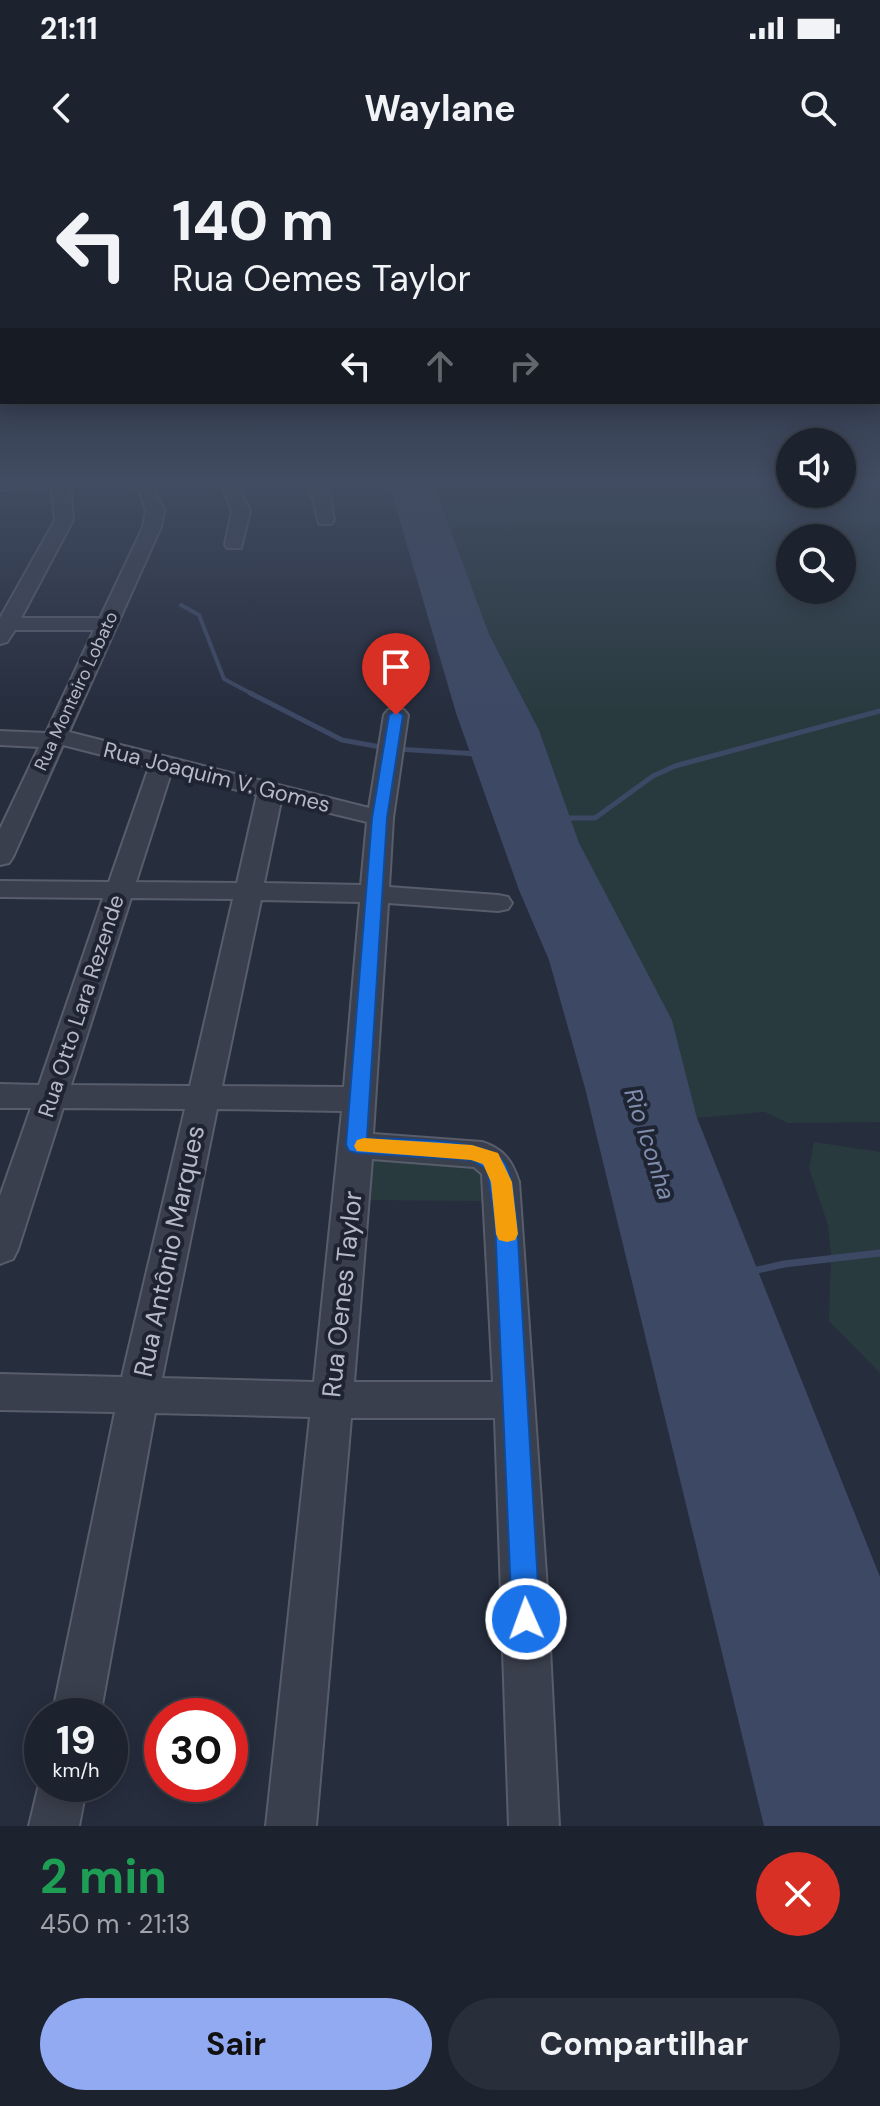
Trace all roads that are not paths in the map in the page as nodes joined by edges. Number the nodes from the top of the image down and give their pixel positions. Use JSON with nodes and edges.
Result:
{"nodes":[{"id":1,"x":43,"y":558,"type":"edge"},
{"id":2,"x":136,"y":558,"type":"edge"},
{"id":3,"x":107,"y":624,"type":"junction"},
{"id":4,"x":3,"y":629,"type":"edge"},
{"id":5,"x":396,"y":715,"type":"dead end"},
{"id":6,"x":0,"y":738,"type":"edge"},
{"id":7,"x":54,"y":738,"type":"junction"},
{"id":8,"x":162,"y":763,"type":"junction"},
{"id":9,"x":271,"y":789,"type":"junction"},
{"id":10,"x":380,"y":818,"type":"junction"},
{"id":11,"x":0,"y":857,"type":"edge"},
{"id":12,"x":0,"y":889,"type":"edge"},
{"id":13,"x":117,"y":891,"type":"junction"},
{"id":14,"x":248,"y":891,"type":"junction"},
{"id":15,"x":373,"y":894,"type":"junction"},
{"id":16,"x":498,"y":903,"type":"dead end"},
{"id":17,"x":0,"y":1096,"type":"edge"},
{"id":18,"x":53,"y":1097,"type":"junction"},
{"id":19,"x":201,"y":1097,"type":"junction"},
{"id":20,"x":361,"y":1099,"type":"junction"},
{"id":21,"x":357,"y":1145,"type":"junction"},
{"id":22,"x":0,"y":1249,"type":"edge"},
{"id":23,"x":0,"y":1392,"type":"edge"},
{"id":24,"x":138,"y":1397,"type":"junction"},
{"id":25,"x":331,"y":1400,"type":"junction"},
{"id":26,"x":515,"y":1400,"type":"junction"},
{"id":27,"x":79,"y":1698,"type":"edge"},
{"id":28,"x":59,"y":1802,"type":"edge"},
{"id":29,"x":54,"y":1826,"type":"edge"},
{"id":30,"x":291,"y":1826,"type":"edge"},
{"id":31,"x":534,"y":1826,"type":"edge"}],
"edges":[{"from":1,"to":4,"type":"street"},
{"from":2,"to":3,"type":"street","name":"Rua Monteiro Lobato"},
{"from":3,"to":4,"type":"street"},
{"from":3,"to":7,"type":"street","name":"Rua Monteiro Lobato"},
{"from":5,"to":10,"type":"street","name":"Rua Oenes Taylor"},
{"from":6,"to":7,"type":"street","name":"Rua Joaquim V. Gomes"},
{"from":7,"to":8,"type":"street","name":"Rua Joaquim V. Gomes"},
{"from":7,"to":11,"type":"street","name":"Rua Monteiro Lobato"},
{"from":8,"to":9,"type":"street","name":"Rua Joaquim V. Gomes"},
{"from":8,"to":13,"type":"street","name":"Rua Otto Lara Rezende"},
{"from":9,"to":10,"type":"street","name":"Rua Joaquim V. Gomes"},
{"from":9,"to":14,"type":"street","name":"Rua Antônio Marques"},
{"from":10,"to":15,"type":"street","name":"Rua Oenes Taylor"},
{"from":12,"to":13,"type":"street"},
{"from":13,"to":14,"type":"street"},
{"from":13,"to":18,"type":"street","name":"Rua Otto Lara Rezende"},
{"from":14,"to":15,"type":"street"},
{"from":14,"to":19,"type":"street","name":"Rua Antônio Marques"},
{"from":15,"to":16,"type":"street"},
{"from":15,"to":20,"type":"street","name":"Rua Oenes Taylor"},
{"from":17,"to":18,"type":"street"},
{"from":18,"to":19,"type":"street"},
{"from":18,"to":22,"type":"street","name":"Rua Otto Lara Rezende"},
{"from":19,"to":20,"type":"street"},
{"from":19,"to":24,"type":"street","name":"Rua Antônio Marques"},
{"from":20,"to":21,"type":"street","name":"Rua Oenes Taylor"},
{"from":21,"to":25,"type":"street","name":"Rua Oenes Taylor"},
{"from":21,"to":26,"type":"street"},
{"from":23,"to":24,"type":"street"},
{"from":24,"to":25,"type":"street"},
{"from":24,"to":27,"type":"street","name":"Rua Antônio Marques"},
{"from":25,"to":26,"type":"street"},
{"from":25,"to":30,"type":"street","name":"Rua Oenes Taylor"},
{"from":26,"to":31,"type":"street"},
{"from":28,"to":29,"type":"street"}]}
